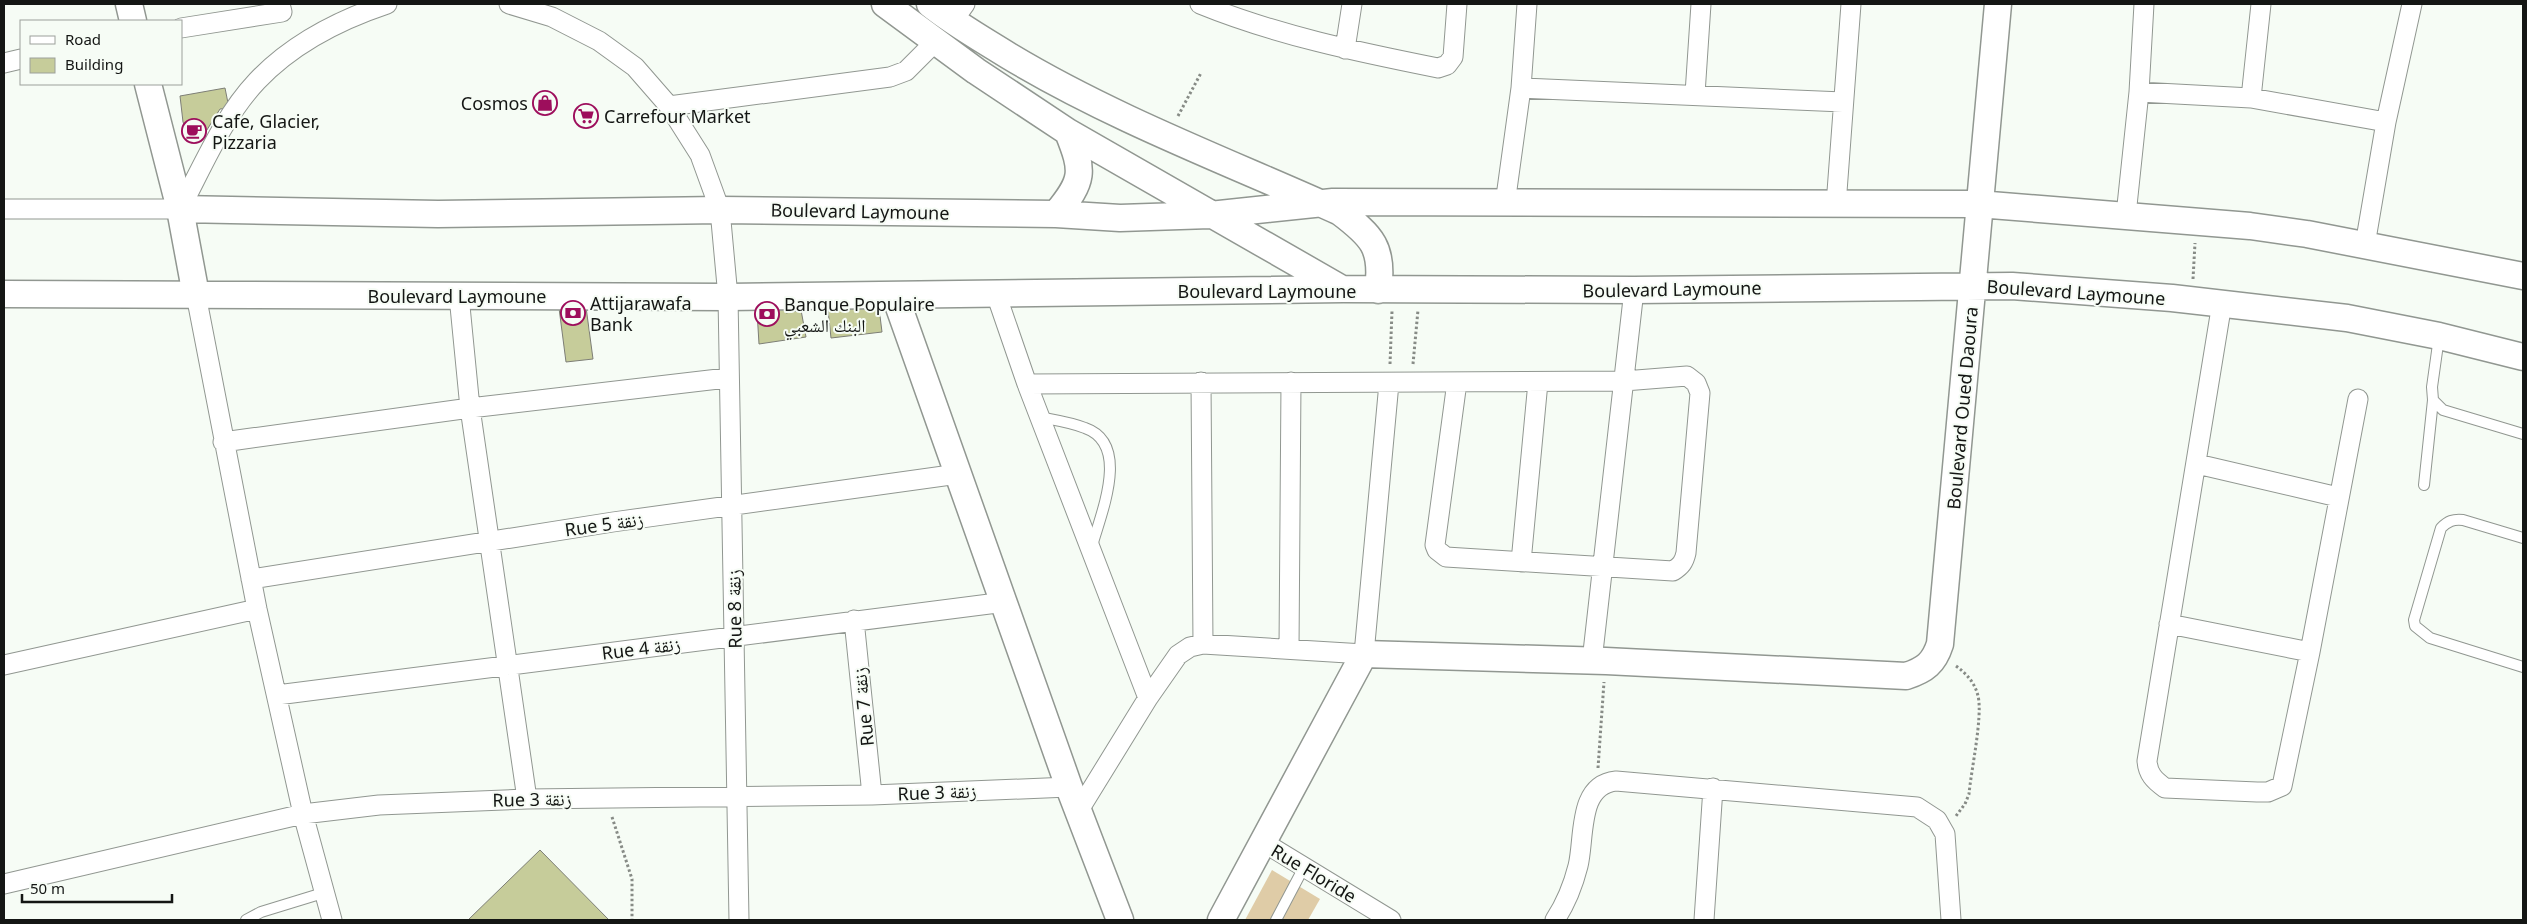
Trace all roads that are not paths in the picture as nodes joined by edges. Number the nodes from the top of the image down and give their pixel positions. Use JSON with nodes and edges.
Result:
{"nodes":[{"id":1,"x":129,"y":4,"type":"edge"},
{"id":2,"x":280,"y":4,"type":"edge"},
{"id":3,"x":387,"y":4,"type":"edge"},
{"id":4,"x":509,"y":4,"type":"edge"},
{"id":5,"x":885,"y":4,"type":"edge"},
{"id":6,"x":930,"y":4,"type":"edge"},
{"id":7,"x":1200,"y":4,"type":"edge"},
{"id":8,"x":1352,"y":4,"type":"edge"},
{"id":9,"x":1458,"y":4,"type":"edge"},
{"id":10,"x":1527,"y":4,"type":"edge"},
{"id":11,"x":1701,"y":4,"type":"edge"},
{"id":12,"x":1851,"y":4,"type":"edge"},
{"id":13,"x":1998,"y":4,"type":"edge"},
{"id":14,"x":2144,"y":4,"type":"edge"},
{"id":15,"x":2261,"y":4,"type":"edge"},
{"id":16,"x":2412,"y":4,"type":"edge"},
{"id":17,"x":958,"y":13,"type":"edge"},
{"id":18,"x":132,"y":20,"type":"edge"},
{"id":19,"x":182,"y":28,"type":"edge"},
{"id":20,"x":936,"y":42,"type":"junction"},
{"id":21,"x":1345,"y":49,"type":"junction"},
{"id":22,"x":20,"y":59,"type":"edge"},
{"id":23,"x":4,"y":62,"type":"edge"},
{"id":24,"x":148,"y":85,"type":"edge"},
{"id":25,"x":1521,"y":88,"type":"junction"},
{"id":26,"x":2139,"y":92,"type":"junction"},
{"id":27,"x":1695,"y":94,"type":"junction"},
{"id":28,"x":2251,"y":98,"type":"junction"},
{"id":29,"x":1843,"y":102,"type":"junction"},
{"id":30,"x":669,"y":106,"type":"junction"},
{"id":31,"x":2386,"y":122,"type":"junction"},
{"id":32,"x":1068,"y":132,"type":"junction"},
{"id":33,"x":1319,"y":202,"type":"junction"},
{"id":34,"x":1505,"y":204,"type":"junction"},
{"id":35,"x":1978,"y":204,"type":"junction"},
{"id":36,"x":1836,"y":205,"type":"junction"},
{"id":37,"x":4,"y":209,"type":"edge"},
{"id":38,"x":180,"y":209,"type":"junction"},
{"id":39,"x":720,"y":210,"type":"junction"},
{"id":40,"x":1056,"y":214,"type":"junction"},
{"id":41,"x":1210,"y":214,"type":"junction"},
{"id":42,"x":2126,"y":215,"type":"junction"},
{"id":43,"x":2365,"y":245,"type":"junction"},
{"id":44,"x":2523,"y":276,"type":"edge"},
{"id":45,"x":1974,"y":285,"type":"junction"},
{"id":46,"x":1343,"y":289,"type":"junction"},
{"id":47,"x":1386,"y":290,"type":"junction"},
{"id":48,"x":1634,"y":290,"type":"junction"},
{"id":49,"x":4,"y":294,"type":"edge"},
{"id":50,"x":996,"y":294,"type":"junction"},
{"id":51,"x":196,"y":295,"type":"junction"},
{"id":52,"x":459,"y":296,"type":"junction"},
{"id":53,"x":895,"y":296,"type":"junction"},
{"id":54,"x":728,"y":297,"type":"junction"},
{"id":55,"x":2222,"y":304,"type":"junction"},
{"id":56,"x":2439,"y":336,"type":"junction"},
{"id":57,"x":2523,"y":357,"type":"edge"},
{"id":58,"x":727,"y":378,"type":"junction"},
{"id":59,"x":1624,"y":381,"type":"junction"},
{"id":60,"x":1201,"y":382,"type":"junction"},
{"id":61,"x":1291,"y":382,"type":"junction"},
{"id":62,"x":1389,"y":382,"type":"junction"},
{"id":63,"x":1456,"y":382,"type":"junction"},
{"id":64,"x":1538,"y":382,"type":"junction"},
{"id":65,"x":1027,"y":384,"type":"junction"},
{"id":66,"x":2358,"y":399,"type":"dead end"},
{"id":67,"x":2433,"y":400,"type":"junction"},
{"id":68,"x":470,"y":408,"type":"junction"},
{"id":69,"x":1039,"y":417,"type":"junction"},
{"id":70,"x":2523,"y":434,"type":"edge"},
{"id":71,"x":223,"y":442,"type":"junction"},
{"id":72,"x":2197,"y":464,"type":"junction"},
{"id":73,"x":958,"y":474,"type":"junction"},
{"id":74,"x":2424,"y":485,"type":"dead end"},
{"id":75,"x":2338,"y":497,"type":"junction"},
{"id":76,"x":732,"y":507,"type":"junction"},
{"id":77,"x":2523,"y":538,"type":"edge"},
{"id":78,"x":490,"y":541,"type":"junction"},
{"id":79,"x":1091,"y":549,"type":"junction"},
{"id":80,"x":1521,"y":562,"type":"junction"},
{"id":81,"x":1603,"y":567,"type":"junction"},
{"id":82,"x":251,"y":579,"type":"junction"},
{"id":83,"x":1005,"y":602,"type":"junction"},
{"id":84,"x":257,"y":610,"type":"junction"},
{"id":85,"x":854,"y":620,"type":"junction"},
{"id":86,"x":2169,"y":624,"type":"junction"},
{"id":87,"x":734,"y":637,"type":"junction"},
{"id":88,"x":1203,"y":644,"type":"junction"},
{"id":89,"x":1289,"y":649,"type":"junction"},
{"id":90,"x":2310,"y":652,"type":"junction"},
{"id":91,"x":1364,"y":654,"type":"junction"},
{"id":92,"x":1599,"y":661,"type":"junction"},
{"id":93,"x":506,"y":664,"type":"junction"},
{"id":94,"x":4,"y":665,"type":"edge"},
{"id":95,"x":2523,"y":667,"type":"edge"},
{"id":96,"x":277,"y":695,"type":"junction"},
{"id":97,"x":1148,"y":698,"type":"junction"},
{"id":98,"x":1713,"y":788,"type":"junction"},
{"id":99,"x":737,"y":795,"type":"junction"},
{"id":100,"x":872,"y":795,"type":"junction"},
{"id":101,"x":527,"y":798,"type":"junction"},
{"id":102,"x":1074,"y":798,"type":"junction"},
{"id":103,"x":303,"y":814,"type":"junction"},
{"id":104,"x":1263,"y":842,"type":"junction"},
{"id":105,"x":1304,"y":867,"type":"junction"},
{"id":106,"x":4,"y":884,"type":"edge"},
{"id":107,"x":323,"y":893,"type":"junction"},
{"id":108,"x":246,"y":920,"type":"edge"},
{"id":109,"x":332,"y":920,"type":"edge"},
{"id":110,"x":739,"y":920,"type":"edge"},
{"id":111,"x":1120,"y":920,"type":"edge"},
{"id":112,"x":1221,"y":920,"type":"edge"},
{"id":113,"x":1276,"y":920,"type":"edge"},
{"id":114,"x":1391,"y":920,"type":"edge"},
{"id":115,"x":1555,"y":920,"type":"edge"},
{"id":116,"x":1704,"y":920,"type":"edge"},
{"id":117,"x":1951,"y":920,"type":"edge"}],
"edges":[{"from":1,"to":18,"type":"street"},
{"from":2,"to":19,"type":"street"},
{"from":3,"to":38,"type":"street"},
{"from":4,"to":30,"type":"street","name":"Rue 8 زنقة"},
{"from":5,"to":20,"type":"street"},
{"from":6,"to":17,"type":"street"},
{"from":7,"to":21,"type":"street"},
{"from":8,"to":21,"type":"street"},
{"from":9,"to":21,"type":"street"},
{"from":10,"to":25,"type":"street"},
{"from":11,"to":27,"type":"street"},
{"from":12,"to":29,"type":"street"},
{"from":13,"to":35,"type":"street","name":"Boulevard Oued Daoura"},
{"from":14,"to":26,"type":"street"},
{"from":15,"to":28,"type":"street"},
{"from":16,"to":31,"type":"street"},
{"from":17,"to":33,"type":"street"},
{"from":20,"to":30,"type":"street"},
{"from":20,"to":32,"type":"street"},
{"from":22,"to":23,"type":"street"},
{"from":24,"to":38,"type":"street"},
{"from":25,"to":27,"type":"street"},
{"from":25,"to":34,"type":"street"},
{"from":26,"to":28,"type":"street"},
{"from":26,"to":42,"type":"street"},
{"from":27,"to":29,"type":"street"},
{"from":28,"to":31,"type":"street"},
{"from":29,"to":36,"type":"street"},
{"from":30,"to":39,"type":"street","name":"Rue 8 زنقة"},
{"from":31,"to":43,"type":"street"},
{"from":32,"to":40,"type":"street"},
{"from":32,"to":41,"type":"street"},
{"from":33,"to":34,"type":"street"},
{"from":33,"to":41,"type":"street","name":"Boulevard Laymoune"},
{"from":33,"to":47,"type":"street"},
{"from":34,"to":36,"type":"street"},
{"from":35,"to":36,"type":"street"},
{"from":35,"to":42,"type":"street"},
{"from":35,"to":45,"type":"street","name":"Boulevard Oued Daoura"},
{"from":37,"to":38,"type":"street"},
{"from":38,"to":39,"type":"street","name":"Boulevard Laymoune"},
{"from":38,"to":51,"type":"street"},
{"from":39,"to":40,"type":"street","name":"Boulevard Laymoune"},
{"from":39,"to":54,"type":"street","name":"Rue 8 زنقة"},
{"from":40,"to":41,"type":"street","name":"Boulevard Laymoune"},
{"from":41,"to":46,"type":"street"},
{"from":42,"to":43,"type":"street"},
{"from":43,"to":44,"type":"street"},
{"from":45,"to":48,"type":"street","name":"Boulevard Laymoune"},
{"from":45,"to":55,"type":"street","name":"Boulevard Laymoune"},
{"from":45,"to":92,"type":"street","name":"Boulevard Oued Daoura"},
{"from":46,"to":47,"type":"street","name":"Boulevard Laymoune"},
{"from":46,"to":50,"type":"street","name":"Boulevard Laymoune"},
{"from":47,"to":48,"type":"street","name":"Boulevard Laymoune"},
{"from":48,"to":59,"type":"street"},
{"from":49,"to":51,"type":"street","name":"Boulevard Laymoune"},
{"from":50,"to":53,"type":"street","name":"Boulevard Laymoune"},
{"from":50,"to":65,"type":"street"},
{"from":51,"to":52,"type":"street","name":"Boulevard Laymoune"},
{"from":51,"to":71,"type":"street"},
{"from":52,"to":54,"type":"street","name":"Boulevard Laymoune"},
{"from":52,"to":68,"type":"street"},
{"from":53,"to":54,"type":"street","name":"Boulevard Laymoune"},
{"from":53,"to":73,"type":"street"},
{"from":54,"to":58,"type":"street","name":"Rue 8 زنقة"},
{"from":55,"to":56,"type":"street","name":"Boulevard Laymoune"},
{"from":55,"to":72,"type":"street"},
{"from":56,"to":57,"type":"street","name":"Boulevard Laymoune"},
{"from":56,"to":67,"type":"lane"},
{"from":58,"to":68,"type":"street"},
{"from":58,"to":76,"type":"street","name":"Rue 8 زنقة"},
{"from":59,"to":64,"type":"street"},
{"from":59,"to":81,"type":"street"},
{"from":59,"to":81,"type":"street"},
{"from":60,"to":61,"type":"street"},
{"from":60,"to":65,"type":"street"},
{"from":60,"to":88,"type":"street"},
{"from":61,"to":62,"type":"street"},
{"from":61,"to":89,"type":"street"},
{"from":62,"to":63,"type":"street"},
{"from":62,"to":91,"type":"street"},
{"from":63,"to":64,"type":"street"},
{"from":63,"to":80,"type":"street"},
{"from":64,"to":80,"type":"street"},
{"from":65,"to":69,"type":"street"},
{"from":66,"to":75,"type":"street"},
{"from":67,"to":70,"type":"lane"},
{"from":67,"to":74,"type":"lane"},
{"from":68,"to":71,"type":"street"},
{"from":68,"to":78,"type":"street"},
{"from":69,"to":79,"type":"street"},
{"from":69,"to":79,"type":"lane"},
{"from":71,"to":82,"type":"street"},
{"from":72,"to":75,"type":"street"},
{"from":72,"to":86,"type":"street"},
{"from":73,"to":76,"type":"street","name":"Rue 5 زنقة"},
{"from":73,"to":83,"type":"street"},
{"from":75,"to":90,"type":"street"},
{"from":76,"to":78,"type":"street","name":"Rue 5 زنقة"},
{"from":76,"to":87,"type":"street","name":"Rue 8 زنقة"},
{"from":77,"to":95,"type":"lane"},
{"from":78,"to":82,"type":"street","name":"Rue 5 زنقة"},
{"from":78,"to":93,"type":"street"},
{"from":79,"to":97,"type":"street"},
{"from":80,"to":81,"type":"street"},
{"from":81,"to":92,"type":"street"},
{"from":82,"to":84,"type":"street"},
{"from":83,"to":85,"type":"street","name":"Rue 4 زنقة"},
{"from":83,"to":102,"type":"street"},
{"from":84,"to":94,"type":"street"},
{"from":84,"to":96,"type":"street"},
{"from":85,"to":87,"type":"street","name":"Rue 4 زنقة"},
{"from":85,"to":100,"type":"street","name":"Rue 7 زنقة"},
{"from":86,"to":90,"type":"street"},
{"from":86,"to":90,"type":"street"},
{"from":87,"to":93,"type":"street","name":"Rue 4 زنقة"},
{"from":87,"to":99,"type":"street","name":"Rue 8 زنقة"},
{"from":88,"to":89,"type":"street"},
{"from":88,"to":97,"type":"street"},
{"from":89,"to":91,"type":"street"},
{"from":91,"to":92,"type":"street"},
{"from":91,"to":104,"type":"street"},
{"from":93,"to":96,"type":"street","name":"Rue 4 زنقة"},
{"from":93,"to":101,"type":"street"},
{"from":96,"to":103,"type":"street"},
{"from":97,"to":102,"type":"street"},
{"from":98,"to":115,"type":"street"},
{"from":98,"to":116,"type":"street"},
{"from":98,"to":117,"type":"street"},
{"from":99,"to":100,"type":"street","name":"Rue 3 زنقة"},
{"from":99,"to":101,"type":"street","name":"Rue 3 زنقة"},
{"from":99,"to":110,"type":"street","name":"Rue 8 زنقة"},
{"from":100,"to":102,"type":"street","name":"Rue 3 زنقة"},
{"from":101,"to":103,"type":"street","name":"Rue 3 زنقة"},
{"from":102,"to":111,"type":"street"},
{"from":103,"to":106,"type":"street","name":"Rue 3 زنقة"},
{"from":103,"to":107,"type":"street"},
{"from":104,"to":105,"type":"street","name":"Rue Floride"},
{"from":104,"to":112,"type":"street"},
{"from":105,"to":113,"type":"lane"},
{"from":105,"to":114,"type":"street","name":"Rue Floride"},
{"from":107,"to":108,"type":"lane"},
{"from":107,"to":109,"type":"street"}]}
